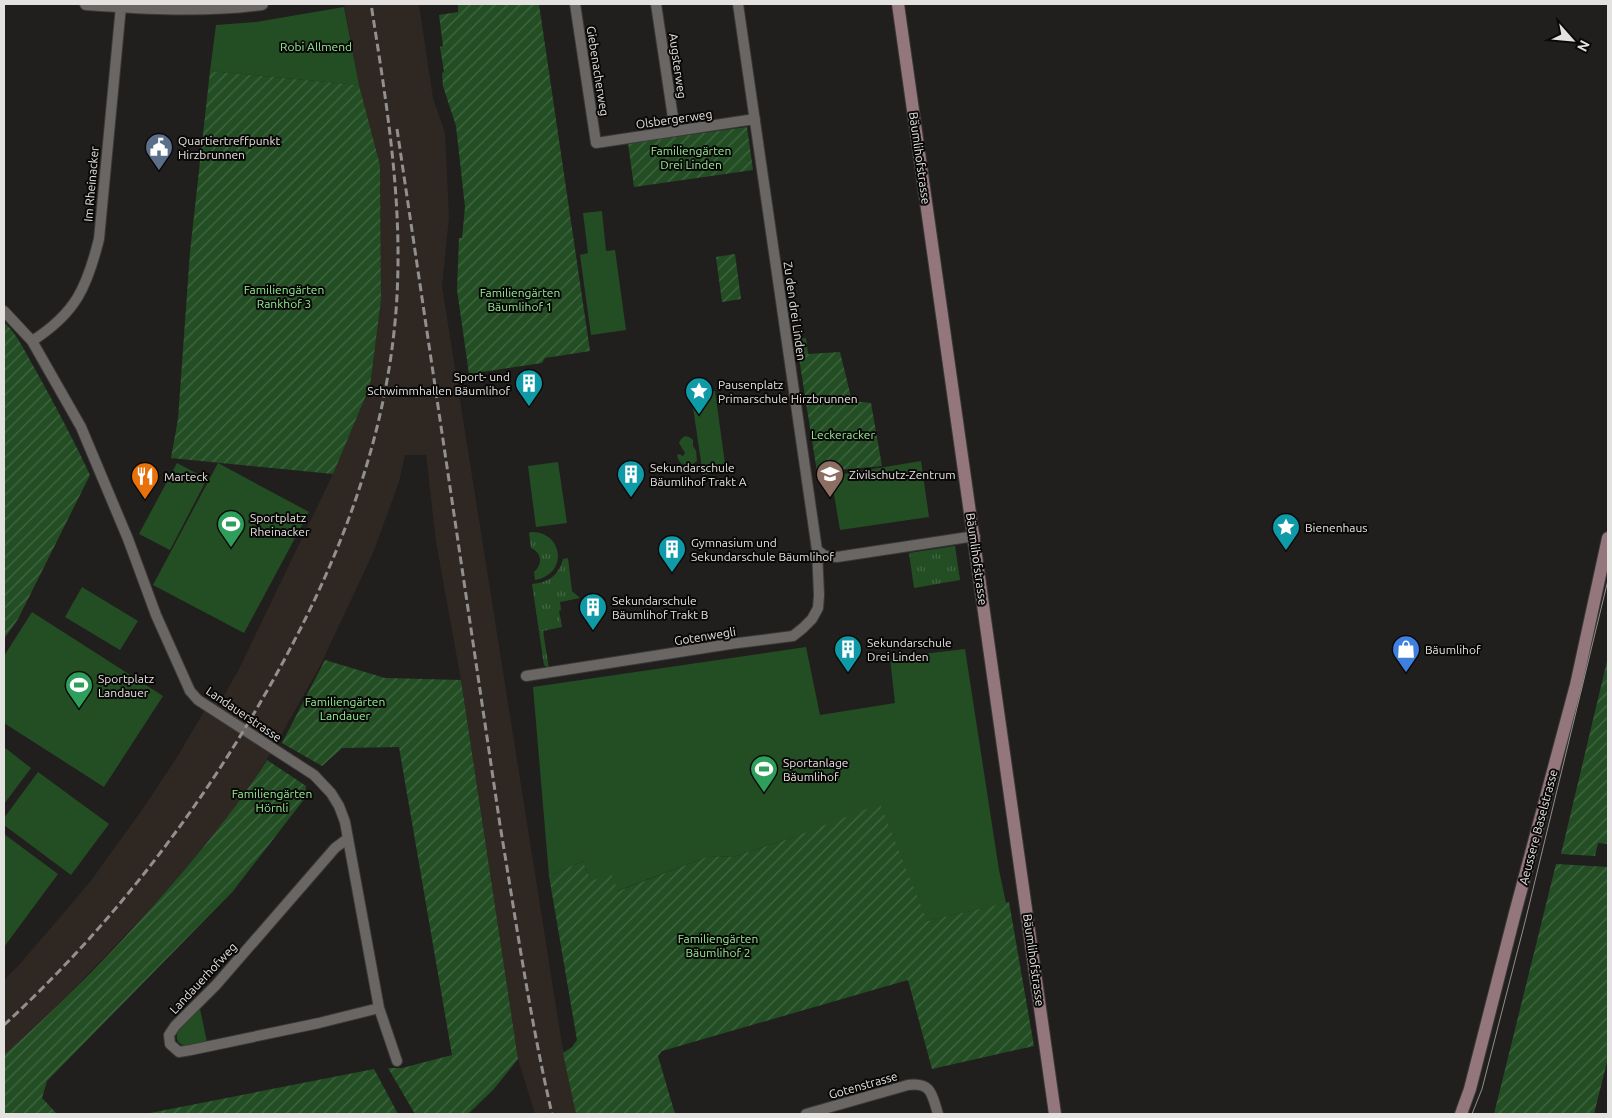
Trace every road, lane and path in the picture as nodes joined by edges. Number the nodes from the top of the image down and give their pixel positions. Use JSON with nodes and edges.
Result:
{"nodes":[{"id":1,"x":86,"y":4,"type":"edge"},
{"id":2,"x":262,"y":4,"type":"edge"},
{"id":3,"x":575,"y":4,"type":"edge"},
{"id":4,"x":656,"y":4,"type":"edge"},
{"id":5,"x":738,"y":4,"type":"edge"},
{"id":6,"x":898,"y":4,"type":"edge"},
{"id":7,"x":121,"y":6,"type":"junction"},
{"id":8,"x":755,"y":119,"type":"junction"},
{"id":9,"x":674,"y":131,"type":"junction"},
{"id":10,"x":596,"y":143,"type":"joint"},
{"id":11,"x":4,"y":311,"type":"edge"},
{"id":12,"x":32,"y":341,"type":"junction"},
{"id":13,"x":974,"y":536,"type":"junction"},
{"id":14,"x":1608,"y":538,"type":"edge"},
{"id":15,"x":817,"y":550,"type":"junction"},
{"id":16,"x":526,"y":676,"type":"dead end"},
{"id":17,"x":347,"y":839,"type":"junction"},
{"id":18,"x":379,"y":1008,"type":"junction"},
{"id":19,"x":398,"y":1061,"type":"dead end"},
{"id":20,"x":806,"y":1114,"type":"edge"},
{"id":21,"x":938,"y":1114,"type":"edge"},
{"id":22,"x":1055,"y":1114,"type":"edge"},
{"id":23,"x":1460,"y":1114,"type":"edge"}],
"edges":[{"from":1,"to":7,"type":"street"},
{"from":2,"to":7,"type":"street"},
{"from":3,"to":10,"type":"street","name":"Giebenacherweg"},
{"from":4,"to":9,"type":"street","name":"Augsterweg"},
{"from":5,"to":8,"type":"street","name":"Zu den drei Linden"},
{"from":6,"to":13,"type":"main road","name":"Bäumlihofstrasse"},
{"from":7,"to":12,"type":"street","name":"Im Rheinacker"},
{"from":8,"to":9,"type":"street","name":"Olsbergerweg"},
{"from":8,"to":15,"type":"street","name":"Zu den drei Linden"},
{"from":9,"to":10,"type":"street","name":"Olsbergerweg"},
{"from":11,"to":12,"type":"street","name":"Landauerstrasse"},
{"from":12,"to":17,"type":"street","name":"Landauerstrasse"},
{"from":13,"to":15,"type":"street"},
{"from":13,"to":22,"type":"main road","name":"Bäumlihofstrasse"},
{"from":14,"to":23,"type":"main road","name":"Aeussere Baselstrasse"},
{"from":15,"to":16,"type":"street","name":"Gotenwegli"},
{"from":17,"to":18,"type":"street","name":"Landauerstrasse"},
{"from":17,"to":18,"type":"street","name":"Landauerhofweg"},
{"from":18,"to":19,"type":"street","name":"Landauerstrasse"},
{"from":20,"to":21,"type":"street","name":"Gotenstrasse"}]}
